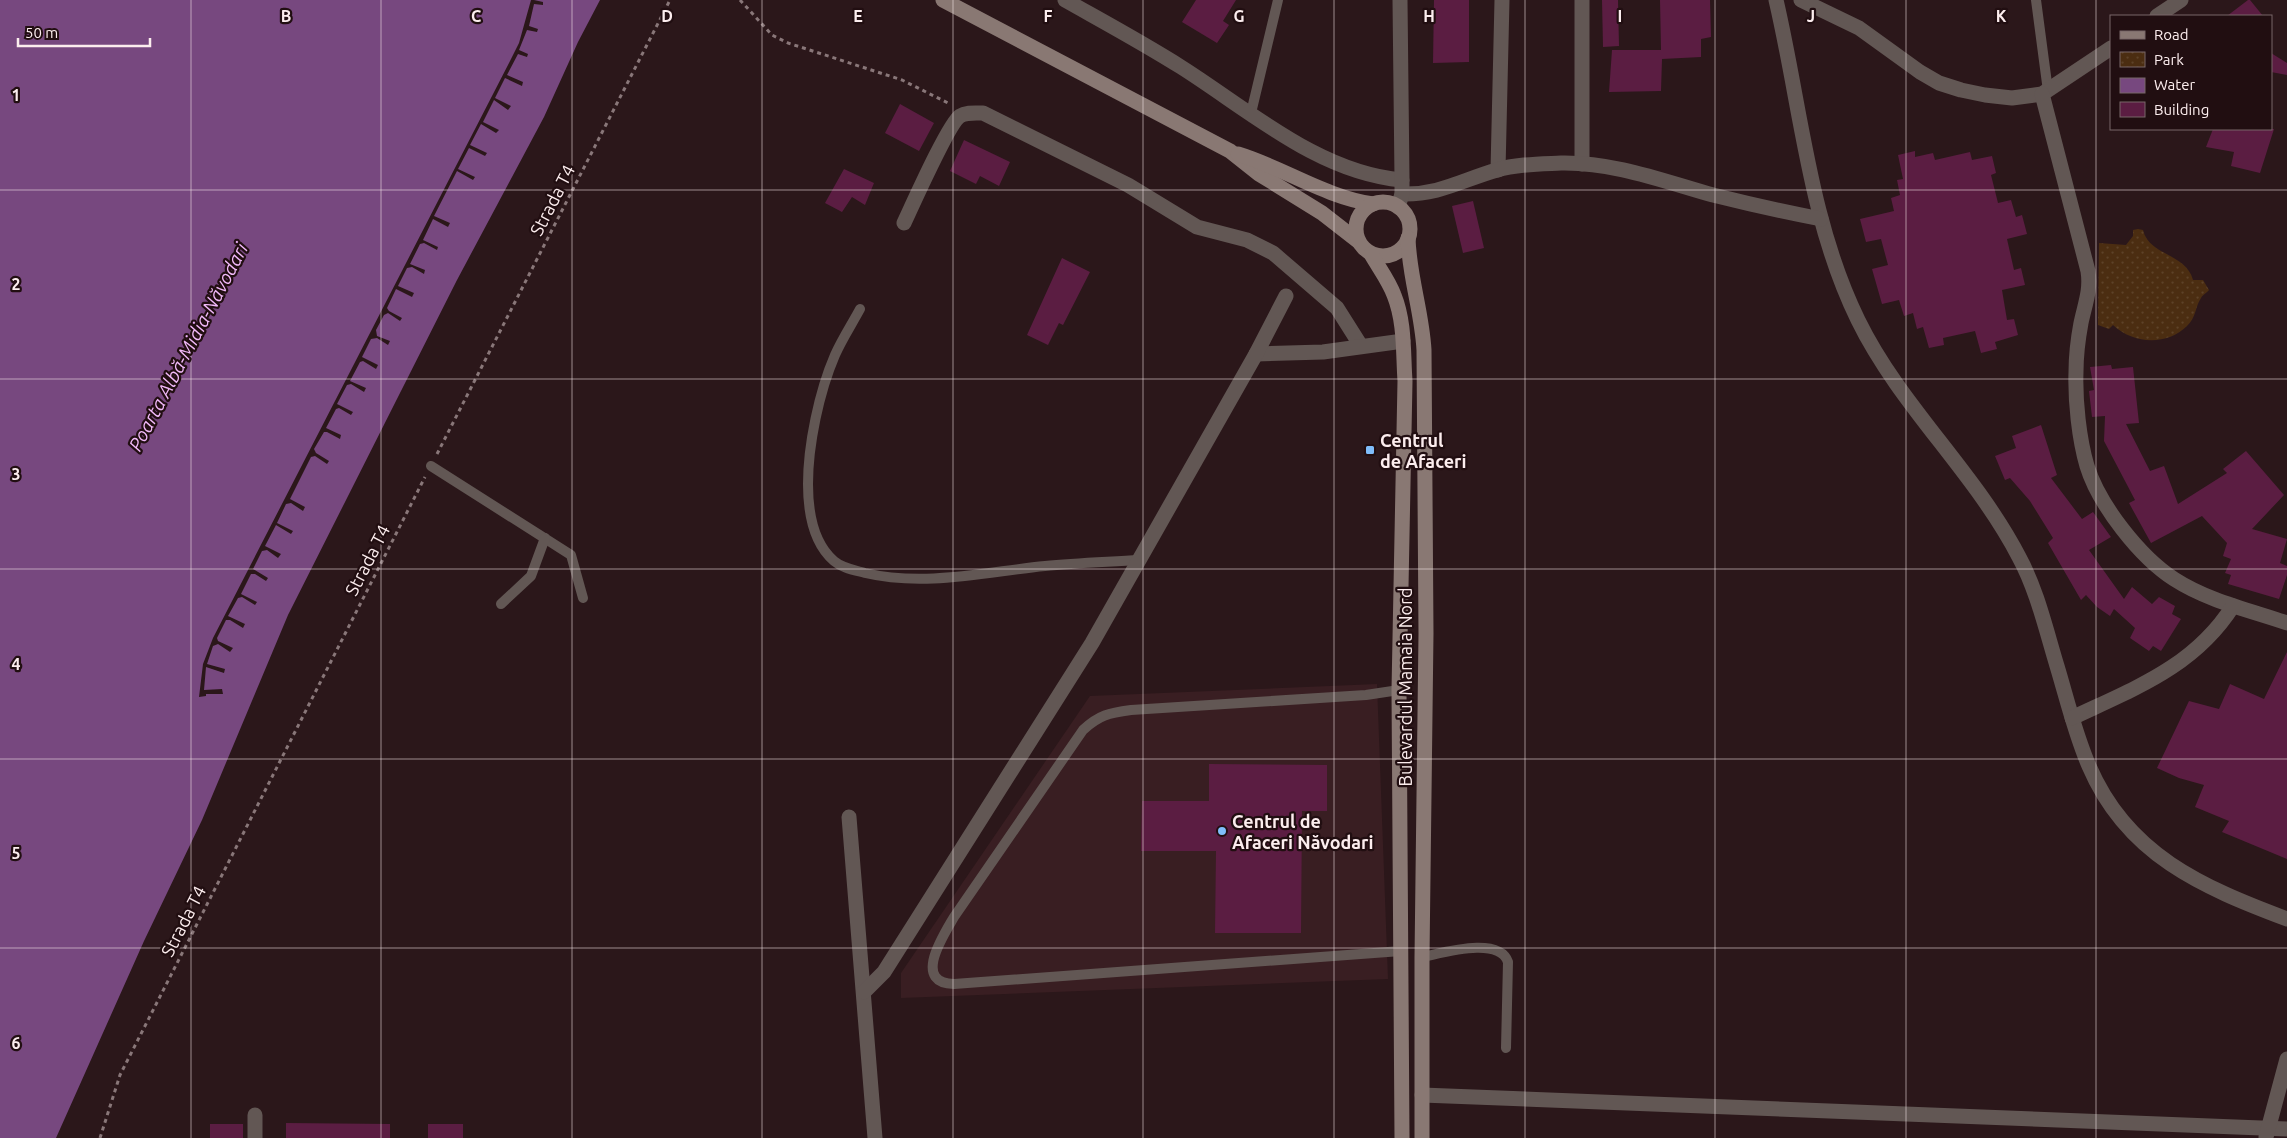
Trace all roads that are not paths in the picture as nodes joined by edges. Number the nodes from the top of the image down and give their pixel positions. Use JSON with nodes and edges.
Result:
{"nodes":[{"id":1,"x":943,"y":0,"type":"edge"},
{"id":2,"x":1065,"y":0,"type":"edge"},
{"id":3,"x":1278,"y":0,"type":"edge"},
{"id":4,"x":1400,"y":0,"type":"edge"},
{"id":5,"x":1502,"y":0,"type":"edge"},
{"id":6,"x":1582,"y":0,"type":"edge"},
{"id":7,"x":1776,"y":0,"type":"edge"},
{"id":8,"x":1801,"y":0,"type":"edge"},
{"id":9,"x":2036,"y":0,"type":"edge"},
{"id":10,"x":2181,"y":0,"type":"edge"},
{"id":11,"x":2159,"y":15,"type":"edge"},
{"id":12,"x":2110,"y":49,"type":"edge"},
{"id":13,"x":2045,"y":92,"type":"junction"},
{"id":14,"x":1251,"y":113,"type":"junction"},
{"id":15,"x":1230,"y":151,"type":"junction"},
{"id":16,"x":1582,"y":164,"type":"junction"},
{"id":17,"x":1498,"y":170,"type":"junction"},
{"id":18,"x":1401,"y":194,"type":"junction"},
{"id":19,"x":1373,"y":204,"type":"junction"},
{"id":20,"x":1821,"y":219,"type":"junction"},
{"id":21,"x":904,"y":223,"type":"dead end"},
{"id":22,"x":1408,"y":238,"type":"junction"},
{"id":23,"x":1358,"y":240,"type":"junction"},
{"id":24,"x":1371,"y":254,"type":"junction"},
{"id":25,"x":1286,"y":296,"type":"dead end"},
{"id":26,"x":860,"y":309,"type":"dead end"},
{"id":27,"x":1403,"y":340,"type":"junction"},
{"id":28,"x":1361,"y":346,"type":"junction"},
{"id":29,"x":1256,"y":354,"type":"junction"},
{"id":30,"x":431,"y":466,"type":"road end"},
{"id":31,"x":545,"y":538,"type":"junction"},
{"id":32,"x":1139,"y":560,"type":"junction"},
{"id":33,"x":583,"y":598,"type":"dead end"},
{"id":34,"x":501,"y":604,"type":"dead end"},
{"id":35,"x":2232,"y":606,"type":"junction"},
{"id":36,"x":2287,"y":623,"type":"edge"},
{"id":37,"x":1399,"y":690,"type":"junction"},
{"id":38,"x":2072,"y":718,"type":"junction"},
{"id":39,"x":849,"y":817,"type":"dead end"},
{"id":40,"x":2287,"y":919,"type":"edge"},
{"id":41,"x":1401,"y":951,"type":"junction"},
{"id":42,"x":1422,"y":957,"type":"junction"},
{"id":43,"x":864,"y":992,"type":"junction"},
{"id":44,"x":1506,"y":1048,"type":"dead end"},
{"id":45,"x":2287,"y":1059,"type":"edge"},
{"id":46,"x":1422,"y":1095,"type":"junction"},
{"id":47,"x":255,"y":1115,"type":"dead end"},
{"id":48,"x":2287,"y":1129,"type":"edge"},
{"id":49,"x":2267,"y":1133,"type":"edge"},
{"id":50,"x":255,"y":1138,"type":"edge"},
{"id":51,"x":875,"y":1138,"type":"edge"},
{"id":52,"x":1402,"y":1138,"type":"edge"},
{"id":53,"x":1422,"y":1138,"type":"edge"}],
"edges":[{"from":1,"to":15,"type":"main road"},
{"from":2,"to":14,"type":"street"},
{"from":3,"to":14,"type":"lane"},
{"from":4,"to":18,"type":"street"},
{"from":5,"to":17,"type":"street"},
{"from":6,"to":16,"type":"street"},
{"from":7,"to":20,"type":"street"},
{"from":8,"to":13,"type":"street"},
{"from":9,"to":13,"type":"lane"},
{"from":10,"to":11,"type":"street"},
{"from":12,"to":13,"type":"street"},
{"from":13,"to":35,"type":"street"},
{"from":14,"to":18,"type":"street"},
{"from":15,"to":19,"type":"main road"},
{"from":15,"to":23,"type":"main road"},
{"from":16,"to":17,"type":"street"},
{"from":16,"to":20,"type":"street"},
{"from":17,"to":18,"type":"street"},
{"from":18,"to":19,"type":"main road"},
{"from":18,"to":22,"type":"main road","name":"Bulevardul Mamaia Nord"},
{"from":19,"to":23,"type":"main road"},
{"from":20,"to":38,"type":"street"},
{"from":21,"to":28,"type":"street"},
{"from":22,"to":24,"type":"main road"},
{"from":22,"to":42,"type":"main road","name":"Bulevardul Mamaia Nord"},
{"from":23,"to":24,"type":"main road","name":"Bulevardul Mamaia Nord"},
{"from":24,"to":27,"type":"main road","name":"Bulevardul Mamaia Nord"},
{"from":25,"to":29,"type":"street"},
{"from":26,"to":32,"type":"lane"},
{"from":27,"to":28,"type":"street"},
{"from":27,"to":37,"type":"main road","name":"Bulevardul Mamaia Nord"},
{"from":28,"to":29,"type":"street"},
{"from":29,"to":32,"type":"street"},
{"from":30,"to":31,"type":"lane"},
{"from":31,"to":33,"type":"lane"},
{"from":31,"to":34,"type":"lane"},
{"from":32,"to":43,"type":"street"},
{"from":35,"to":36,"type":"street"},
{"from":35,"to":38,"type":"street"},
{"from":37,"to":41,"type":"main road","name":"Bulevardul Mamaia Nord"},
{"from":37,"to":41,"type":"lane"},
{"from":38,"to":40,"type":"street"},
{"from":39,"to":43,"type":"street"},
{"from":41,"to":52,"type":"main road","name":"Bulevardul Mamaia Nord"},
{"from":42,"to":44,"type":"lane"},
{"from":42,"to":46,"type":"main road","name":"Bulevardul Mamaia Nord"},
{"from":43,"to":51,"type":"street"},
{"from":45,"to":49,"type":"street"},
{"from":46,"to":49,"type":"street"},
{"from":46,"to":53,"type":"main road","name":"Bulevardul Mamaia Nord"},
{"from":47,"to":50,"type":"street"},
{"from":48,"to":49,"type":"street"}]}
